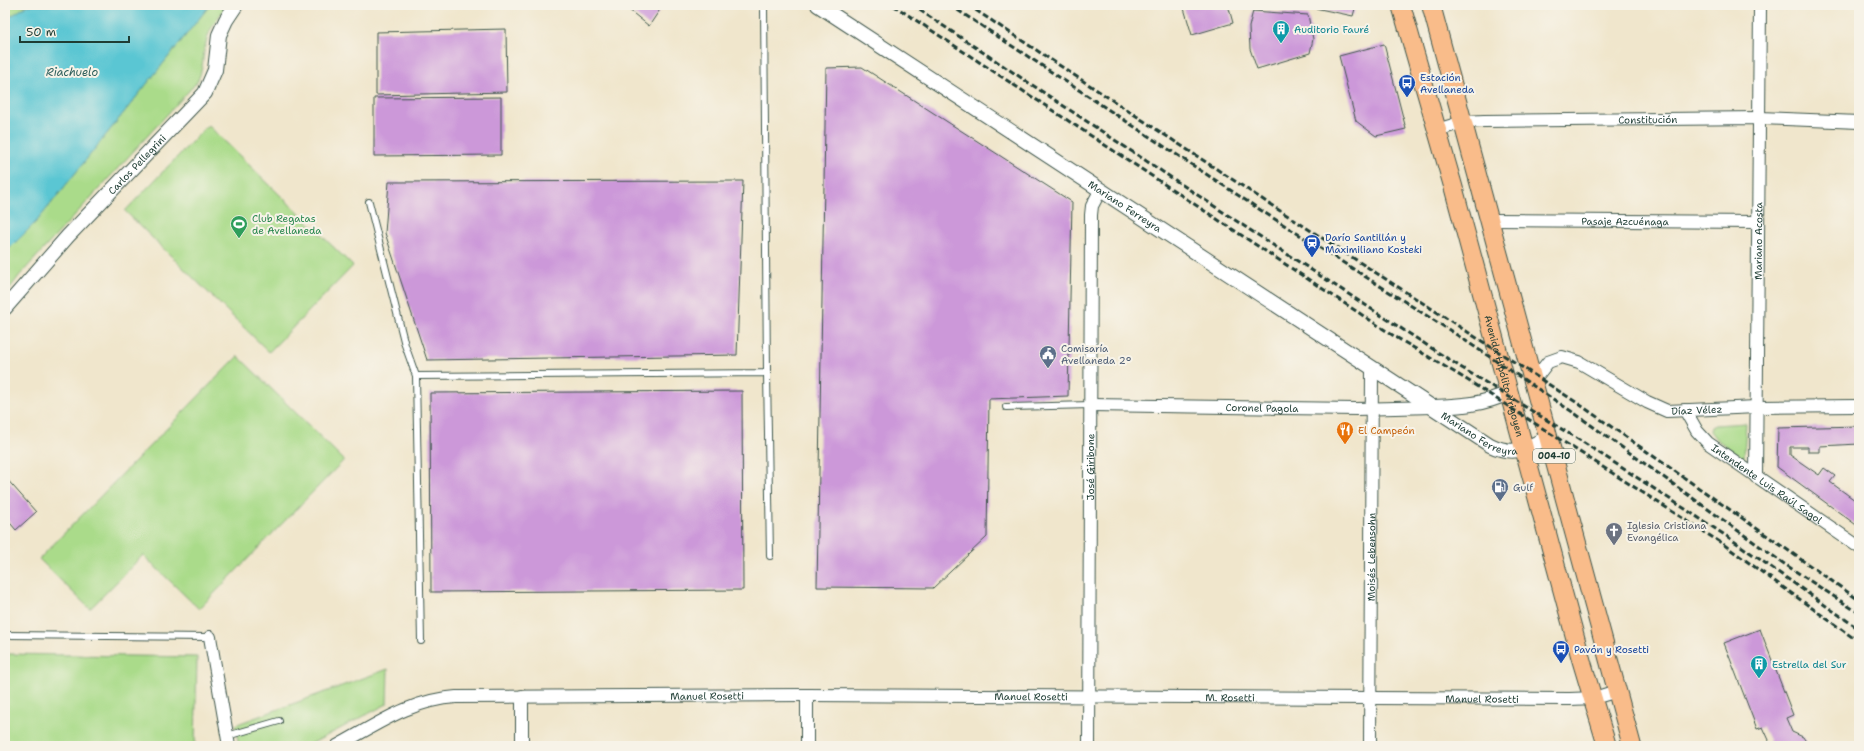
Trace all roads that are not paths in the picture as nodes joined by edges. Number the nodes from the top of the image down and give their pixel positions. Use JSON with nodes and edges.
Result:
{"nodes":[{"id":1,"x":236,"y":5,"type":"edge"},
{"id":2,"x":764,"y":5,"type":"edge"},
{"id":3,"x":818,"y":5,"type":"edge"},
{"id":4,"x":1401,"y":5,"type":"edge"},
{"id":5,"x":1431,"y":5,"type":"edge"},
{"id":6,"x":1760,"y":5,"type":"edge"},
{"id":7,"x":1760,"y":118,"type":"junction"},
{"id":8,"x":1463,"y":122,"type":"junction"},
{"id":9,"x":1859,"y":122,"type":"edge"},
{"id":10,"x":1437,"y":130,"type":"junction"},
{"id":11,"x":1100,"y":191,"type":"junction"},
{"id":12,"x":369,"y":202,"type":"dead end"},
{"id":13,"x":1491,"y":220,"type":"junction"},
{"id":14,"x":1758,"y":222,"type":"junction"},
{"id":15,"x":5,"y":308,"type":"edge"},
{"id":16,"x":1372,"y":368,"type":"junction"},
{"id":17,"x":767,"y":373,"type":"junction"},
{"id":18,"x":416,"y":376,"type":"junction"},
{"id":19,"x":1534,"y":380,"type":"junction"},
{"id":20,"x":1508,"y":393,"type":"junction"},
{"id":21,"x":1091,"y":405,"type":"junction"},
{"id":22,"x":1859,"y":406,"type":"edge"},
{"id":23,"x":1006,"y":407,"type":"dead end"},
{"id":24,"x":1433,"y":407,"type":"junction"},
{"id":25,"x":1757,"y":407,"type":"junction"},
{"id":26,"x":1372,"y":409,"type":"junction"},
{"id":27,"x":1685,"y":410,"type":"junction"},
{"id":28,"x":1549,"y":437,"type":"junction"},
{"id":29,"x":1524,"y":450,"type":"junction"},
{"id":30,"x":1756,"y":477,"type":"junction"},
{"id":31,"x":1859,"y":547,"type":"edge"},
{"id":32,"x":770,"y":556,"type":"dead end"},
{"id":33,"x":5,"y":635,"type":"edge"},
{"id":34,"x":210,"y":637,"type":"joint"},
{"id":35,"x":420,"y":641,"type":"dead end"},
{"id":36,"x":1617,"y":691,"type":"junction"},
{"id":37,"x":807,"y":695,"type":"junction"},
{"id":38,"x":522,"y":696,"type":"junction"},
{"id":39,"x":1089,"y":697,"type":"junction"},
{"id":40,"x":1370,"y":698,"type":"junction"},
{"id":41,"x":1594,"y":698,"type":"junction"},
{"id":42,"x":279,"y":721,"type":"dead end"},
{"id":43,"x":228,"y":741,"type":"edge"},
{"id":44,"x":337,"y":746,"type":"edge"},
{"id":45,"x":522,"y":746,"type":"edge"},
{"id":46,"x":807,"y":746,"type":"edge"},
{"id":47,"x":1089,"y":746,"type":"edge"},
{"id":48,"x":1370,"y":746,"type":"edge"},
{"id":49,"x":1607,"y":746,"type":"edge"},
{"id":50,"x":1632,"y":746,"type":"edge"}],
"edges":[{"from":1,"to":15,"type":"street","name":"Carlos Pellegrini"},
{"from":2,"to":17,"type":"lane"},
{"from":3,"to":11,"type":"street","name":"Mariano Ferreyra"},
{"from":4,"to":10,"type":"main road","name":"Avenida Hipólito Yrigoyen","number":"004-10"},
{"from":5,"to":8,"type":"main road","number":"004-10"},
{"from":6,"to":7,"type":"street","name":"Mariano Acosta"},
{"from":7,"to":8,"type":"street","name":"Constitución"},
{"from":7,"to":9,"type":"street","name":"Constitución"},
{"from":7,"to":14,"type":"street","name":"Mariano Acosta"},
{"from":8,"to":10,"type":"street","name":"Constitución"},
{"from":8,"to":13,"type":"main road","number":"004-10"},
{"from":10,"to":20,"type":"main road","name":"Avenida Hipólito Yrigoyen","number":"004-10"},
{"from":11,"to":16,"type":"street","name":"Mariano Ferreyra"},
{"from":11,"to":21,"type":"street","name":"José Giribone"},
{"from":12,"to":18,"type":"lane"},
{"from":13,"to":14,"type":"street","name":"Pasaje Azcuénaga"},
{"from":13,"to":19,"type":"main road","number":"004-10"},
{"from":14,"to":25,"type":"street","name":"Mariano Acosta"},
{"from":16,"to":24,"type":"street","name":"Mariano Ferreyra"},
{"from":16,"to":26,"type":"street","name":"Moisés Lebensohn"},
{"from":17,"to":18,"type":"lane"},
{"from":17,"to":32,"type":"lane"},
{"from":18,"to":35,"type":"lane"},
{"from":19,"to":27,"type":"street","name":"Díaz Vélez"},
{"from":19,"to":28,"type":"main road","number":"004-10"},
{"from":20,"to":24,"type":"street","name":"Mariano Ferreyra"},
{"from":20,"to":29,"type":"main road","name":"Avenida Hipólito Yrigoyen","number":"004-10"},
{"from":21,"to":23,"type":"lane"},
{"from":21,"to":26,"type":"street","name":"Coronel Pagola"},
{"from":21,"to":39,"type":"street","name":"José Giribone"},
{"from":22,"to":25,"type":"street","name":"Díaz Vélez"},
{"from":24,"to":26,"type":"street","name":"Coronel Pagola"},
{"from":24,"to":29,"type":"street","name":"Mariano Ferreyra"},
{"from":25,"to":27,"type":"street","name":"Díaz Vélez"},
{"from":25,"to":30,"type":"street","name":"Mariano Acosta"},
{"from":26,"to":40,"type":"street","name":"Moisés Lebensohn"},
{"from":27,"to":30,"type":"street","name":"Intendente Luis Raúl Sagol"},
{"from":28,"to":29,"type":"street","name":"Mariano Ferreyra"},
{"from":28,"to":36,"type":"main road","number":"004-10"},
{"from":29,"to":41,"type":"main road","name":"Avenida Hipólito Yrigoyen","number":"004-10"},
{"from":30,"to":31,"type":"street","name":"Intendente Luis Raúl Sagol"},
{"from":33,"to":34,"type":"lane"},
{"from":34,"to":43,"type":"street"},
{"from":36,"to":41,"type":"street"},
{"from":36,"to":50,"type":"main road","number":"004-10"},
{"from":37,"to":38,"type":"street","name":"Manuel Rosetti"},
{"from":37,"to":39,"type":"street","name":"Manuel Rosetti"},
{"from":37,"to":46,"type":"street"},
{"from":38,"to":44,"type":"street","name":"Manuel Rosetti"},
{"from":38,"to":45,"type":"street"},
{"from":39,"to":40,"type":"street","name":"M. Rosetti"},
{"from":39,"to":47,"type":"street","name":"José Giribone"},
{"from":40,"to":41,"type":"street","name":"Manuel Rosetti"},
{"from":40,"to":48,"type":"street","name":"Moisés Lebensohn"},
{"from":41,"to":49,"type":"main road","name":"Avenida Hipólito Yrigoyen","number":"004-10"},
{"from":42,"to":43,"type":"lane"}]}
